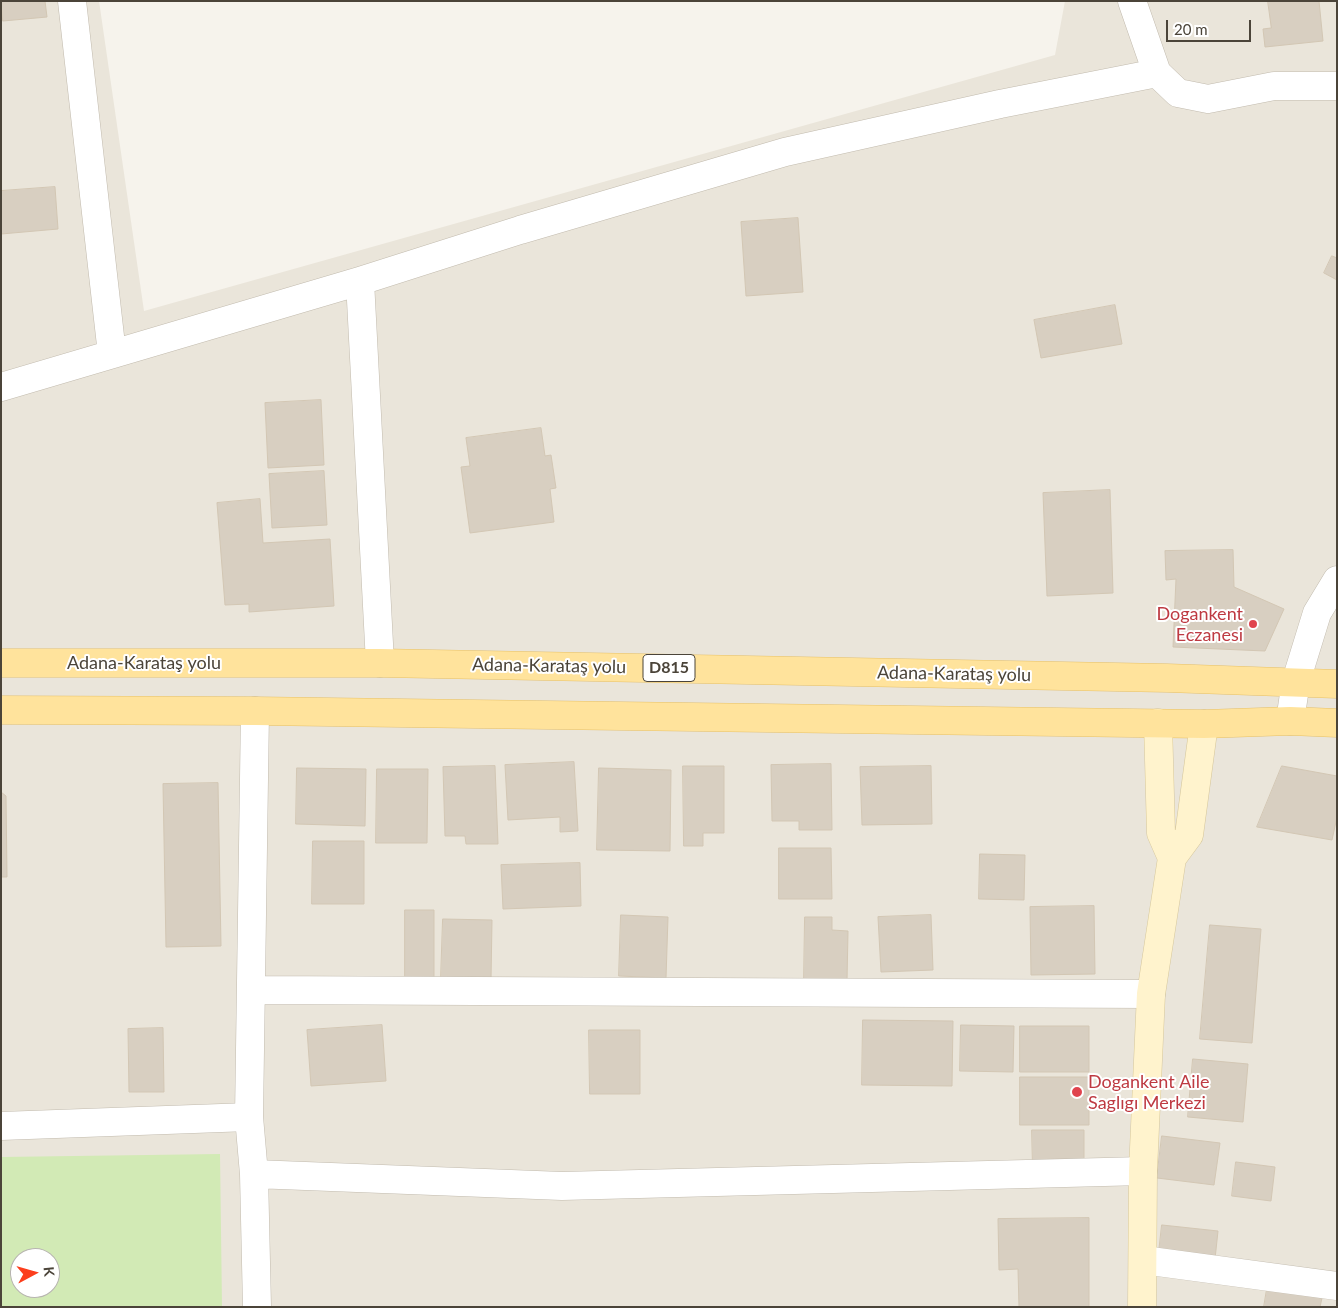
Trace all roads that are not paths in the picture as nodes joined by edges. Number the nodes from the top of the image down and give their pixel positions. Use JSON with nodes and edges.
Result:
{"nodes":[{"id":1,"x":72,"y":1,"type":"edge"},
{"id":2,"x":1132,"y":1,"type":"edge"},
{"id":3,"x":1157,"y":74,"type":"junction"},
{"id":4,"x":1337,"y":86,"type":"edge"},
{"id":5,"x":360,"y":281,"type":"junction"},
{"id":6,"x":112,"y":354,"type":"junction"},
{"id":7,"x":1,"y":387,"type":"edge"},
{"id":8,"x":1337,"y":580,"type":"edge"},
{"id":9,"x":1,"y":663,"type":"edge"},
{"id":10,"x":380,"y":663,"type":"junction"},
{"id":11,"x":1296,"y":682,"type":"junction"},
{"id":12,"x":1337,"y":684,"type":"edge"},
{"id":13,"x":1,"y":710,"type":"edge"},
{"id":14,"x":255,"y":710,"type":"junction"},
{"id":15,"x":1290,"y":721,"type":"junction"},
{"id":16,"x":1158,"y":723,"type":"junction"},
{"id":17,"x":1204,"y":724,"type":"junction"},
{"id":18,"x":1337,"y":724,"type":"edge"},
{"id":19,"x":1172,"y":858,"type":"junction"},
{"id":20,"x":252,"y":990,"type":"junction"},
{"id":21,"x":1151,"y":994,"type":"junction"},
{"id":22,"x":249,"y":1118,"type":"junction"},
{"id":23,"x":1,"y":1126,"type":"edge"},
{"id":24,"x":1144,"y":1171,"type":"junction"},
{"id":25,"x":254,"y":1174,"type":"junction"},
{"id":26,"x":1143,"y":1260,"type":"junction"},
{"id":27,"x":1337,"y":1286,"type":"edge"},
{"id":28,"x":257,"y":1307,"type":"edge"},
{"id":29,"x":1142,"y":1307,"type":"edge"}],
"edges":[{"from":1,"to":6,"type":"street"},
{"from":2,"to":3,"type":"street"},
{"from":3,"to":4,"type":"street"},
{"from":3,"to":5,"type":"street"},
{"from":5,"to":6,"type":"street"},
{"from":5,"to":10,"type":"street"},
{"from":6,"to":7,"type":"street"},
{"from":8,"to":11,"type":"street"},
{"from":9,"to":10,"type":"main road","name":"Adana-Karataş yolu","number":"D815"},
{"from":10,"to":11,"type":"main road","name":"Adana-Karataş yolu","number":"D815"},
{"from":11,"to":12,"type":"main road","name":"Adana-Karataş yolu","number":"D815"},
{"from":11,"to":15,"type":"street"},
{"from":13,"to":14,"type":"main road"},
{"from":14,"to":16,"type":"main road"},
{"from":14,"to":20,"type":"street"},
{"from":15,"to":17,"type":"main road"},
{"from":15,"to":18,"type":"main road"},
{"from":16,"to":17,"type":"main road"},
{"from":16,"to":19,"type":"street"},
{"from":17,"to":19,"type":"street"},
{"from":19,"to":21,"type":"street"},
{"from":20,"to":21,"type":"street"},
{"from":20,"to":22,"type":"street"},
{"from":21,"to":24,"type":"street"},
{"from":22,"to":23,"type":"street"},
{"from":22,"to":25,"type":"street"},
{"from":24,"to":25,"type":"street"},
{"from":24,"to":26,"type":"street"},
{"from":25,"to":28,"type":"street"},
{"from":26,"to":27,"type":"street"},
{"from":26,"to":29,"type":"street"}]}
